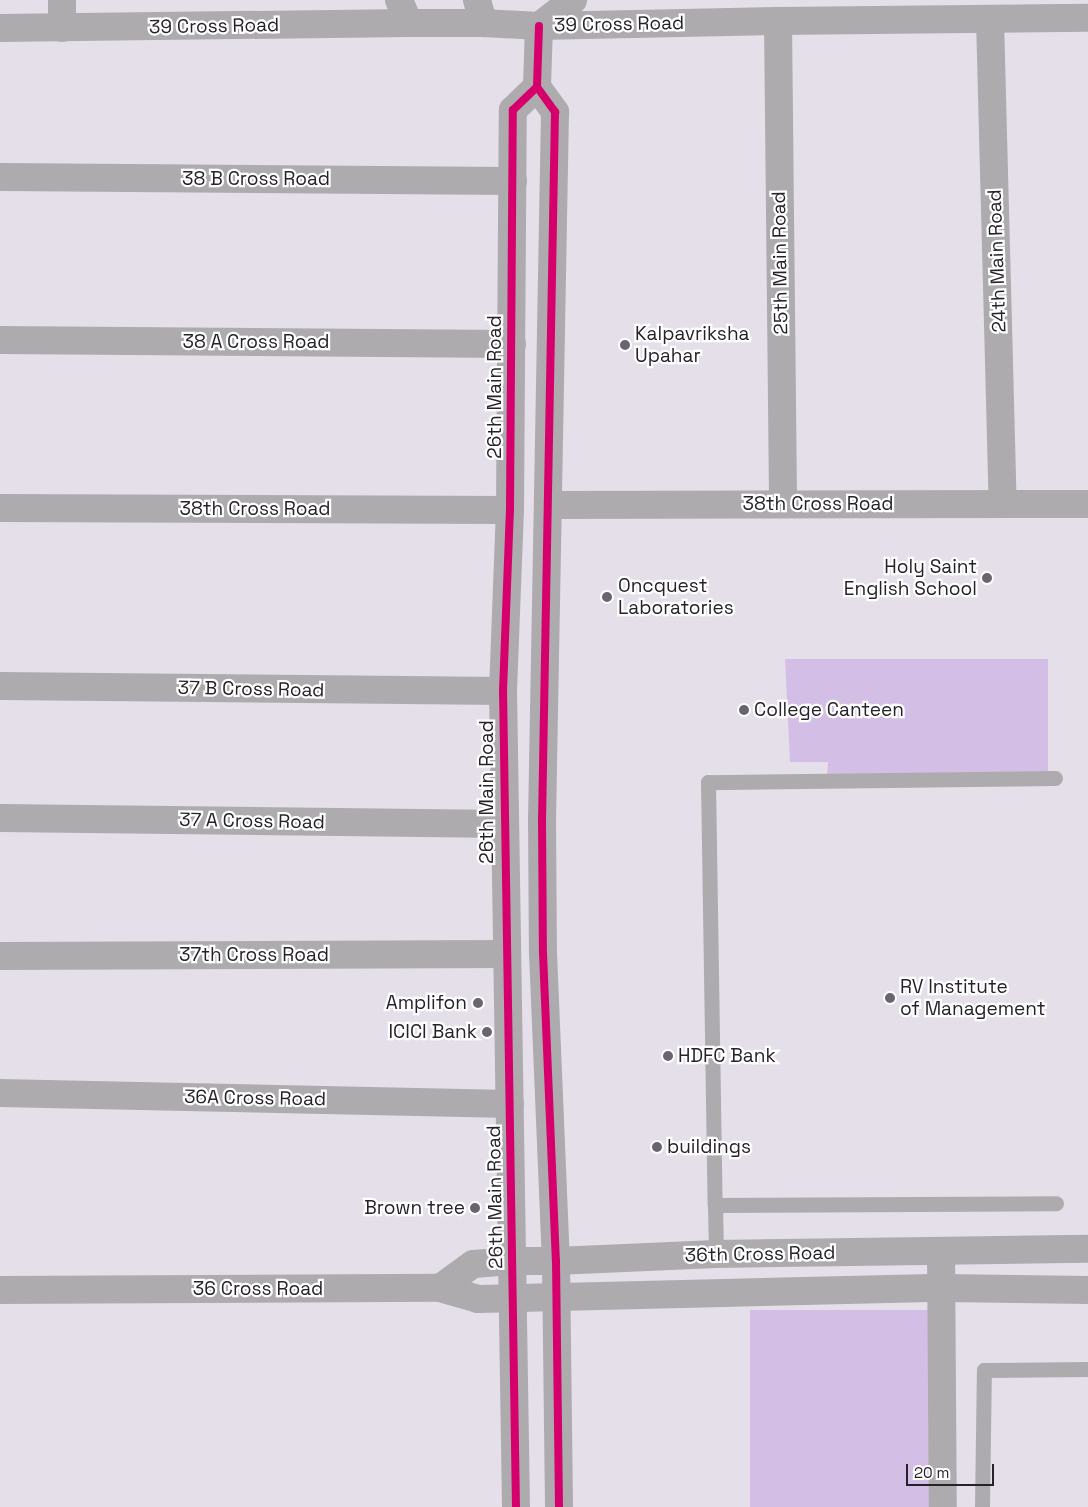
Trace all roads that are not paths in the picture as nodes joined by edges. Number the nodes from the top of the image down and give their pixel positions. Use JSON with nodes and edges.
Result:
{"nodes":[{"id":1,"x":62,"y":0,"type":"edge"},
{"id":2,"x":572,"y":0,"type":"edge"},
{"id":3,"x":404,"y":11,"type":"edge"},
{"id":4,"x":480,"y":11,"type":"edge"},
{"id":5,"x":1088,"y":18,"type":"edge"},
{"id":6,"x":990,"y":19,"type":"junction"},
{"id":7,"x":778,"y":21,"type":"junction"},
{"id":8,"x":539,"y":26,"type":"junction"},
{"id":9,"x":0,"y":28,"type":"edge"},
{"id":10,"x":62,"y":28,"type":"junction"},
{"id":11,"x":537,"y":87,"type":"junction"},
{"id":12,"x":0,"y":177,"type":"edge"},
{"id":13,"x":512,"y":181,"type":"junction"},
{"id":14,"x":0,"y":340,"type":"edge"},
{"id":15,"x":512,"y":344,"type":"junction"},
{"id":16,"x":783,"y":504,"type":"junction"},
{"id":17,"x":1003,"y":504,"type":"junction"},
{"id":18,"x":1088,"y":504,"type":"edge"},
{"id":19,"x":548,"y":505,"type":"junction"},
{"id":20,"x":0,"y":508,"type":"edge"},
{"id":21,"x":510,"y":510,"type":"junction"},
{"id":22,"x":0,"y":686,"type":"edge"},
{"id":23,"x":503,"y":691,"type":"junction"},
{"id":24,"x":1055,"y":778,"type":"dead end"},
{"id":25,"x":0,"y":818,"type":"edge"},
{"id":26,"x":504,"y":824,"type":"junction"},
{"id":27,"x":508,"y":954,"type":"junction"},
{"id":28,"x":0,"y":956,"type":"edge"},
{"id":29,"x":0,"y":1093,"type":"edge"},
{"id":30,"x":510,"y":1104,"type":"junction"},
{"id":31,"x":715,"y":1204,"type":"junction"},
{"id":32,"x":1056,"y":1204,"type":"dead end"},
{"id":33,"x":1088,"y":1249,"type":"edge"},
{"id":34,"x":941,"y":1251,"type":"junction"},
{"id":35,"x":716,"y":1254,"type":"junction"},
{"id":36,"x":513,"y":1261,"type":"junction"},
{"id":37,"x":556,"y":1261,"type":"junction"},
{"id":38,"x":440,"y":1288,"type":"junction"},
{"id":39,"x":941,"y":1288,"type":"junction"},
{"id":40,"x":0,"y":1290,"type":"edge"},
{"id":41,"x":1088,"y":1290,"type":"edge"},
{"id":42,"x":514,"y":1298,"type":"junction"},
{"id":43,"x":555,"y":1298,"type":"junction"},
{"id":44,"x":1088,"y":1368,"type":"edge"},
{"id":45,"x":516,"y":1507,"type":"edge"},
{"id":46,"x":559,"y":1507,"type":"edge"},
{"id":47,"x":943,"y":1507,"type":"edge"},
{"id":48,"x":982,"y":1507,"type":"edge"}],
"edges":[{"from":1,"to":10,"type":"street"},
{"from":2,"to":8,"type":"street"},
{"from":3,"to":4,"type":"street","name":"39 Cross Road"},
{"from":3,"to":10,"type":"street","name":"39 Cross Road"},
{"from":4,"to":8,"type":"street","name":"39 Cross Road"},
{"from":5,"to":6,"type":"street","name":"39 Cross Road"},
{"from":6,"to":7,"type":"street","name":"39 Cross Road"},
{"from":6,"to":17,"type":"street","name":"24th Main Road"},
{"from":7,"to":8,"type":"street","name":"39 Cross Road"},
{"from":7,"to":16,"type":"street","name":"25th Main Road"},
{"from":8,"to":11,"type":"street"},
{"from":9,"to":10,"type":"street","name":"39 Cross Road"},
{"from":11,"to":13,"type":"street","name":"26th Main Road"},
{"from":11,"to":19,"type":"street"},
{"from":12,"to":13,"type":"street","name":"38 B Cross Road"},
{"from":13,"to":15,"type":"street","name":"26th Main Road"},
{"from":14,"to":15,"type":"street","name":"38 A Cross Road"},
{"from":15,"to":21,"type":"street","name":"26th Main Road"},
{"from":16,"to":17,"type":"street","name":"38th Cross Road"},
{"from":16,"to":19,"type":"street","name":"38th Cross Road"},
{"from":17,"to":18,"type":"street","name":"38th Cross Road"},
{"from":19,"to":37,"type":"street"},
{"from":20,"to":21,"type":"street","name":"38th Cross Road"},
{"from":21,"to":23,"type":"street","name":"26th Main Road"},
{"from":22,"to":23,"type":"street","name":"37 B Cross Road"},
{"from":23,"to":26,"type":"street","name":"26th Main Road"},
{"from":24,"to":31,"type":"lane"},
{"from":25,"to":26,"type":"street","name":"37 A Cross Road"},
{"from":26,"to":27,"type":"street","name":"26th Main Road"},
{"from":27,"to":28,"type":"street","name":"37th Cross Road"},
{"from":27,"to":30,"type":"street","name":"26th Main Road"},
{"from":29,"to":30,"type":"street","name":"36A Cross Road"},
{"from":30,"to":36,"type":"street","name":"26th Main Road"},
{"from":31,"to":32,"type":"lane"},
{"from":31,"to":35,"type":"lane"},
{"from":33,"to":34,"type":"street","name":"36th Cross Road"},
{"from":34,"to":35,"type":"street","name":"36th Cross Road"},
{"from":34,"to":39,"type":"street"},
{"from":35,"to":37,"type":"street","name":"36th Cross Road"},
{"from":36,"to":37,"type":"street","name":"36th Cross Road"},
{"from":36,"to":38,"type":"street","name":"36th Cross Road"},
{"from":36,"to":42,"type":"street","name":"26th Main Road"},
{"from":37,"to":43,"type":"street"},
{"from":38,"to":40,"type":"street","name":"36 Cross Road"},
{"from":38,"to":42,"type":"street","name":"36 Cross Road"},
{"from":39,"to":41,"type":"street","name":"36th Cross Road"},
{"from":39,"to":43,"type":"street","name":"36th Cross Road"},
{"from":39,"to":47,"type":"street"},
{"from":42,"to":43,"type":"street","name":"36th Cross Road"},
{"from":42,"to":45,"type":"street","name":"26th Main Road"},
{"from":43,"to":46,"type":"street"},
{"from":44,"to":48,"type":"lane"}]}
